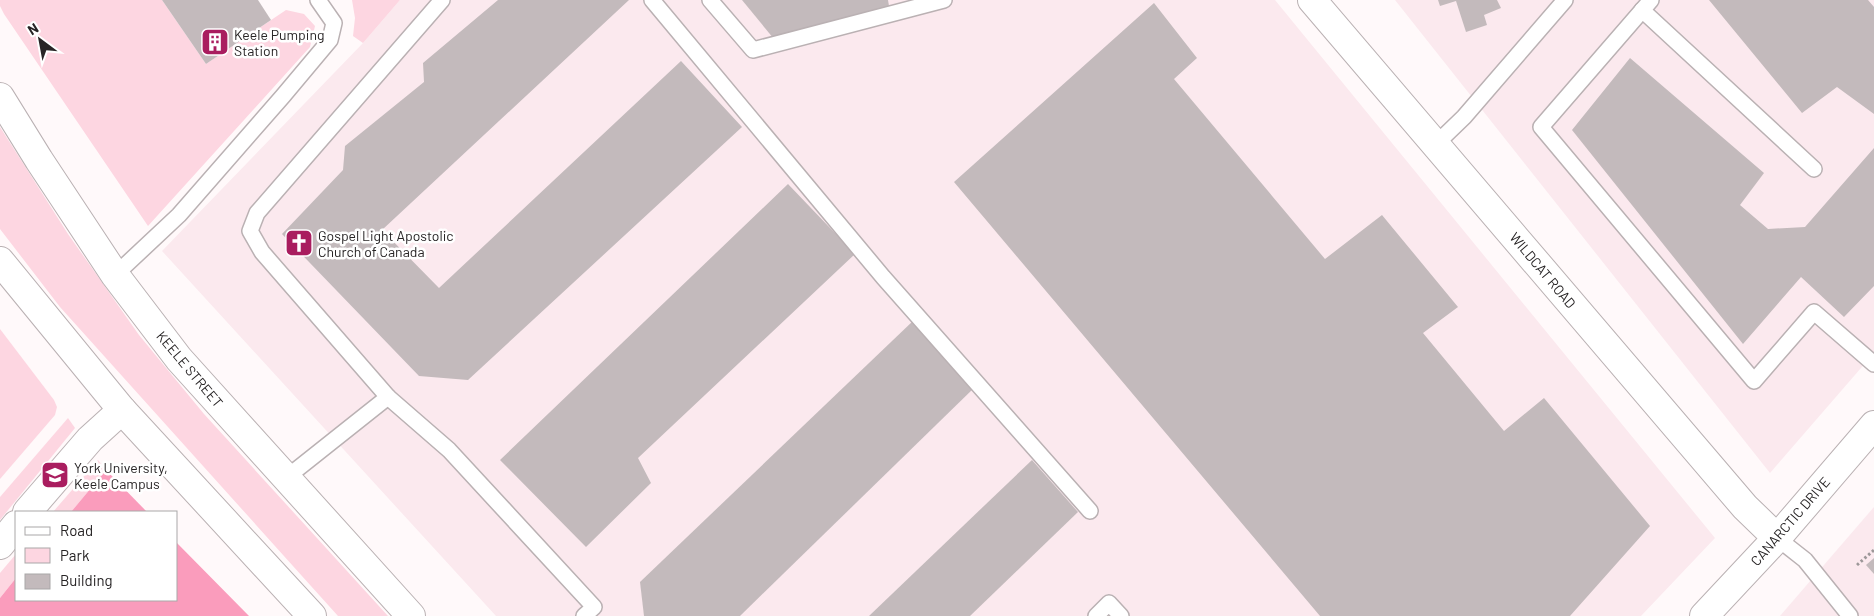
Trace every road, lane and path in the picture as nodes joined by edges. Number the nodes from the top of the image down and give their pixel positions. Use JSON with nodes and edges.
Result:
{"nodes":[{"id":1,"x":318,"y":0,"type":"edge"},
{"id":2,"x":442,"y":0,"type":"edge"},
{"id":3,"x":652,"y":0,"type":"edge"},
{"id":4,"x":710,"y":0,"type":"edge"},
{"id":5,"x":944,"y":0,"type":"edge"},
{"id":6,"x":1312,"y":0,"type":"edge"},
{"id":7,"x":1565,"y":0,"type":"edge"},
{"id":8,"x":1647,"y":5,"type":"edge"},
{"id":9,"x":0,"y":97,"type":"edge"},
{"id":10,"x":1436,"y":144,"type":"junction"},
{"id":11,"x":1814,"y":169,"type":"dead end"},
{"id":12,"x":0,"y":261,"type":"edge"},
{"id":13,"x":115,"y":275,"type":"junction"},
{"id":14,"x":1874,"y":364,"type":"edge"},
{"id":15,"x":388,"y":397,"type":"junction"},
{"id":16,"x":122,"y":410,"type":"junction"},
{"id":17,"x":1874,"y":425,"type":"edge"},
{"id":18,"x":286,"y":478,"type":"junction"},
{"id":19,"x":28,"y":511,"type":"edge"},
{"id":20,"x":1090,"y":511,"type":"dead end"},
{"id":21,"x":15,"y":526,"type":"edge"},
{"id":22,"x":1777,"y":538,"type":"junction"},
{"id":23,"x":0,"y":545,"type":"edge"},
{"id":24,"x":1874,"y":550,"type":"edge"},
{"id":25,"x":1857,"y":565,"type":"dead end"},
{"id":26,"x":593,"y":613,"type":"edge"},
{"id":27,"x":312,"y":616,"type":"edge"},
{"id":28,"x":411,"y":616,"type":"edge"},
{"id":29,"x":1096,"y":616,"type":"edge"},
{"id":30,"x":1121,"y":616,"type":"edge"},
{"id":31,"x":1704,"y":616,"type":"edge"},
{"id":32,"x":1850,"y":616,"type":"edge"}],
"edges":[{"from":1,"to":13,"type":"lane"},
{"from":2,"to":15,"type":"lane"},
{"from":3,"to":20,"type":"lane"},
{"from":4,"to":5,"type":"lane"},
{"from":6,"to":10,"type":"street","name":"WILDCAT ROAD"},
{"from":7,"to":10,"type":"lane"},
{"from":8,"to":11,"type":"lane"},
{"from":8,"to":14,"type":"lane"},
{"from":9,"to":13,"type":"street","name":"KEELE STREET"},
{"from":10,"to":22,"type":"street","name":"WILDCAT ROAD"},
{"from":12,"to":16,"type":"street"},
{"from":13,"to":18,"type":"street","name":"KEELE STREET"},
{"from":15,"to":18,"type":"lane"},
{"from":15,"to":26,"type":"lane"},
{"from":16,"to":19,"type":"street"},
{"from":16,"to":27,"type":"street"},
{"from":17,"to":22,"type":"street","name":"CANARCTIC DRIVE"},
{"from":18,"to":28,"type":"street","name":"KEELE STREET"},
{"from":21,"to":23,"type":"street"},
{"from":22,"to":31,"type":"street","name":"CANARCTIC DRIVE"},
{"from":22,"to":32,"type":"lane"},
{"from":24,"to":25,"type":"path"},
{"from":29,"to":30,"type":"lane"}]}
